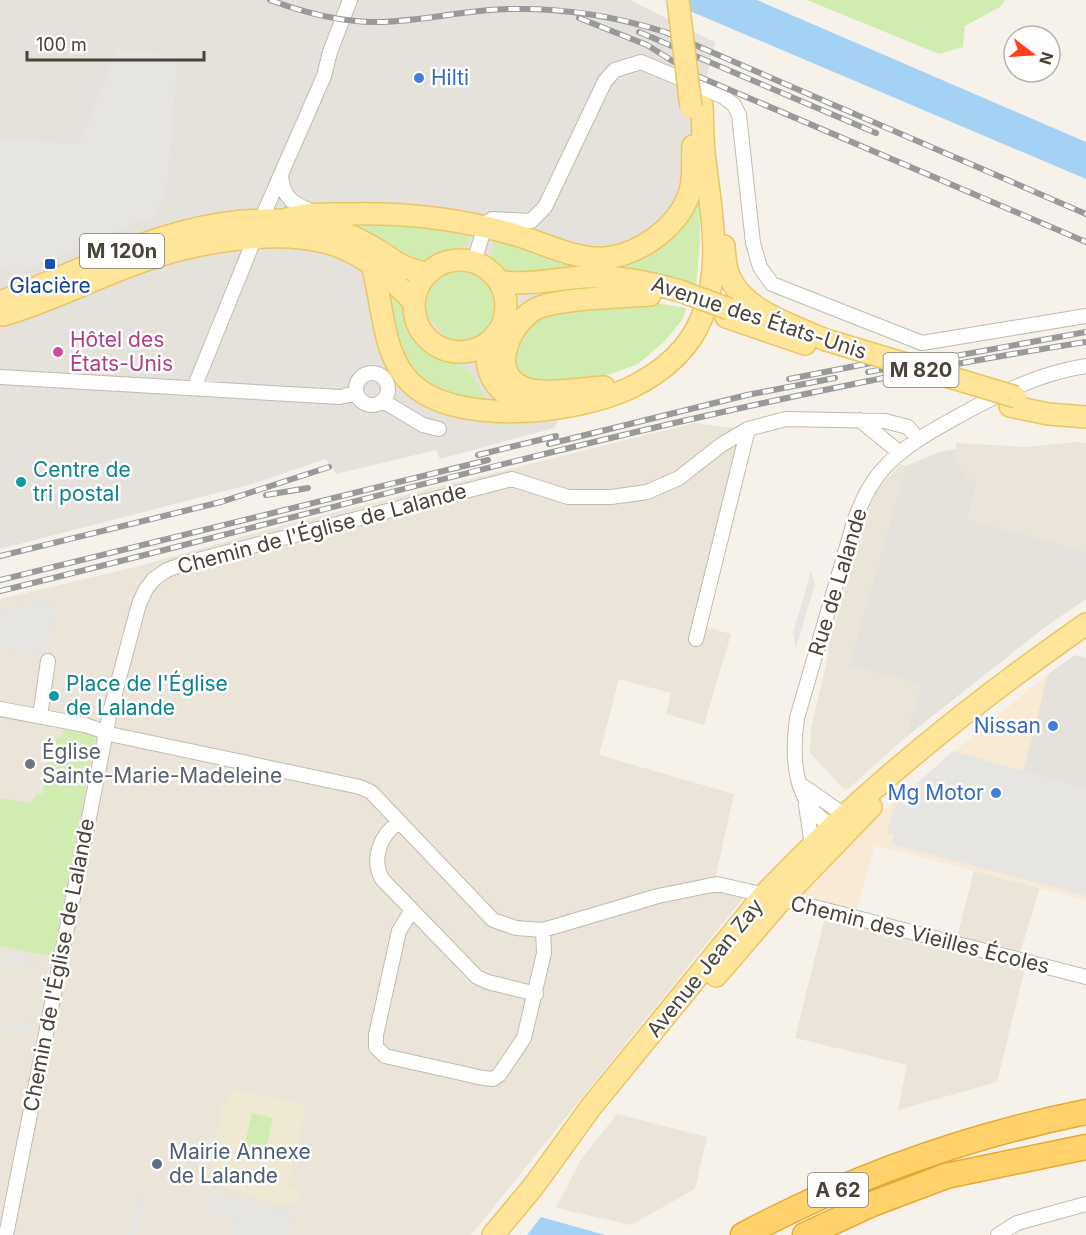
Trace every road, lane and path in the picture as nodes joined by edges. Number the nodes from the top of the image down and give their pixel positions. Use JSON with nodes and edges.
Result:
{"nodes":[{"id":1,"x":350,"y":0,"type":"edge"},
{"id":2,"x":678,"y":0,"type":"edge"},
{"id":3,"x":690,"y":0,"type":"edge"},
{"id":4,"x":695,"y":114,"type":"junction"},
{"id":5,"x":281,"y":174,"type":"junction"},
{"id":6,"x":319,"y":214,"type":"junction"},
{"id":7,"x":287,"y":219,"type":"junction"},
{"id":8,"x":485,"y":227,"type":"junction"},
{"id":9,"x":258,"y":230,"type":"junction"},
{"id":10,"x":474,"y":262,"type":"junction"},
{"id":11,"x":372,"y":266,"type":"junction"},
{"id":12,"x":428,"y":273,"type":"junction"},
{"id":13,"x":499,"y":281,"type":"junction"},
{"id":14,"x":650,"y":295,"type":"junction"},
{"id":15,"x":679,"y":296,"type":"junction"},
{"id":16,"x":414,"y":302,"type":"junction"},
{"id":17,"x":2,"y":313,"type":"edge"},
{"id":18,"x":504,"y":315,"type":"junction"},
{"id":19,"x":1086,"y":316,"type":"edge"},
{"id":20,"x":488,"y":342,"type":"junction"},
{"id":21,"x":825,"y":345,"type":"junction"},
{"id":22,"x":460,"y":352,"type":"junction"},
{"id":23,"x":1086,"y":366,"type":"edge"},
{"id":24,"x":0,"y":377,"type":"edge"},
{"id":25,"x":604,"y":387,"type":"junction"},
{"id":26,"x":194,"y":388,"type":"junction"},
{"id":27,"x":356,"y":393,"type":"junction"},
{"id":28,"x":382,"y":401,"type":"junction"},
{"id":29,"x":509,"y":412,"type":"junction"},
{"id":30,"x":1083,"y":415,"type":"edge"},
{"id":31,"x":860,"y":420,"type":"junction"},
{"id":32,"x":439,"y":429,"type":"dead end"},
{"id":33,"x":748,"y":429,"type":"junction"},
{"id":34,"x":918,"y":439,"type":"junction"},
{"id":35,"x":900,"y":453,"type":"junction"},
{"id":36,"x":1086,"y":624,"type":"edge"},
{"id":37,"x":696,"y":639,"type":"dead end"},
{"id":38,"x":48,"y":661,"type":"dead end"},
{"id":39,"x":0,"y":709,"type":"edge"},
{"id":40,"x":40,"y":716,"type":"junction"},
{"id":41,"x":106,"y":731,"type":"junction"},
{"id":42,"x":800,"y":784,"type":"junction"},
{"id":43,"x":806,"y":803,"type":"junction"},
{"id":44,"x":399,"y":822,"type":"junction"},
{"id":45,"x":841,"y":824,"type":"junction"},
{"id":46,"x":808,"y":849,"type":"junction"},
{"id":47,"x":773,"y":897,"type":"junction"},
{"id":48,"x":412,"y":910,"type":"junction"},
{"id":49,"x":543,"y":930,"type":"junction"},
{"id":50,"x":1086,"y":977,"type":"edge"},
{"id":51,"x":536,"y":993,"type":"junction"},
{"id":52,"x":1086,"y":1112,"type":"edge"},
{"id":53,"x":1086,"y":1134,"type":"edge"},
{"id":54,"x":1086,"y":1147,"type":"edge"},
{"id":55,"x":946,"y":1176,"type":"junction"},
{"id":56,"x":1086,"y":1204,"type":"edge"},
{"id":57,"x":6,"y":1235,"type":"edge"},
{"id":58,"x":494,"y":1235,"type":"edge"},
{"id":59,"x":508,"y":1235,"type":"edge"},
{"id":60,"x":743,"y":1235,"type":"edge"},
{"id":61,"x":805,"y":1235,"type":"edge"},
{"id":62,"x":998,"y":1235,"type":"edge"}],
"edges":[{"from":1,"to":5,"type":"street"},
{"from":2,"to":4,"type":"main road","bridge":true},
{"from":3,"to":4,"type":"main road"},
{"from":4,"to":8,"type":"main road"},
{"from":4,"to":21,"type":"main road"},
{"from":4,"to":25,"type":"main road"},
{"from":4,"to":29,"type":"main road"},
{"from":5,"to":6,"type":"street"},
{"from":5,"to":9,"type":"street"},
{"from":6,"to":7,"type":"main road"},
{"from":6,"to":8,"type":"main road"},
{"from":7,"to":9,"type":"main road","number":"M 120n"},
{"from":7,"to":12,"type":"main road","number":"M 120n"},
{"from":8,"to":10,"type":"street"},
{"from":8,"to":19,"type":"street"},
{"from":9,"to":11,"type":"main road","number":"M 120n"},
{"from":9,"to":17,"type":"main road","number":"M 120n"},
{"from":9,"to":26,"type":"street"},
{"from":10,"to":12,"type":"main road"},
{"from":10,"to":13,"type":"main road"},
{"from":11,"to":16,"type":"main road","number":"M 120n"},
{"from":11,"to":29,"type":"main road"},
{"from":12,"to":16,"type":"main road"},
{"from":13,"to":15,"type":"main road","name":"Avenue des États-Unis","number":"M 820"},
{"from":13,"to":18,"type":"main road"},
{"from":14,"to":15,"type":"main road","name":"Avenue des États-Unis","number":"M 820"},
{"from":14,"to":18,"type":"main road","name":"Avenue des États-Unis","number":"M 820"},
{"from":14,"to":25,"type":"main road","name":"Avenue des États-Unis"},
{"from":15,"to":21,"type":"main road","name":"Avenue des États-Unis","number":"M 820","bridge":true},
{"from":16,"to":22,"type":"main road"},
{"from":18,"to":20,"type":"main road"},
{"from":20,"to":22,"type":"main road"},
{"from":20,"to":25,"type":"main road"},
{"from":21,"to":30,"type":"main road","name":"Avenue des États-Unis","number":"M 820"},
{"from":22,"to":29,"type":"main road"},
{"from":23,"to":34,"type":"street","name":"Rue de Lalande"},
{"from":24,"to":26,"type":"street"},
{"from":26,"to":27,"type":"street"},
{"from":27,"to":28,"type":"street"},
{"from":27,"to":28,"type":"street"},
{"from":28,"to":32,"type":"street"},
{"from":31,"to":33,"type":"street","name":"Chemin de l'Église de Lalande"},
{"from":31,"to":34,"type":"street","name":"Chemin de l'Église de Lalande"},
{"from":31,"to":35,"type":"street"},
{"from":33,"to":37,"type":"street"},
{"from":33,"to":41,"type":"street","name":"Chemin de l'Église de Lalande"},
{"from":34,"to":35,"type":"street","name":"Rue de Lalande"},
{"from":35,"to":42,"type":"street","name":"Rue de Lalande"},
{"from":36,"to":45,"type":"main road","name":"Avenue Jean Zay"},
{"from":38,"to":40,"type":"street"},
{"from":39,"to":40,"type":"street"},
{"from":40,"to":41,"type":"street"},
{"from":41,"to":44,"type":"street","name":"Chemin des Vieilles Écoles"},
{"from":41,"to":57,"type":"street","name":"Chemin de l'Église de Lalande"},
{"from":42,"to":43,"type":"street","name":"Rue de Lalande"},
{"from":42,"to":45,"type":"street"},
{"from":43,"to":45,"type":"street"},
{"from":43,"to":46,"type":"street","name":"Rue de Lalande"},
{"from":44,"to":48,"type":"street"},
{"from":44,"to":49,"type":"street","name":"Chemin des Vieilles Écoles"},
{"from":45,"to":46,"type":"main road","name":"Avenue Jean Zay"},
{"from":45,"to":47,"type":"main road","name":"Avenue Jean Zay"},
{"from":46,"to":47,"type":"main road","name":"Avenue Jean Zay"},
{"from":47,"to":49,"type":"street","name":"Chemin des Vieilles Écoles"},
{"from":47,"to":50,"type":"street","name":"Chemin des Vieilles Écoles"},
{"from":47,"to":58,"type":"main road","name":"Avenue Jean Zay"},
{"from":47,"to":59,"type":"main road","name":"Avenue Jean Zay"},
{"from":48,"to":51,"type":"street"},
{"from":48,"to":51,"type":"street"},
{"from":49,"to":51,"type":"street"},
{"from":52,"to":60,"type":"highway","number":"A 62"},
{"from":53,"to":55,"type":"highway","number":"A 62"},
{"from":54,"to":55,"type":"highway"},
{"from":55,"to":61,"type":"highway","number":"A 62"},
{"from":56,"to":62,"type":"street"}]}
